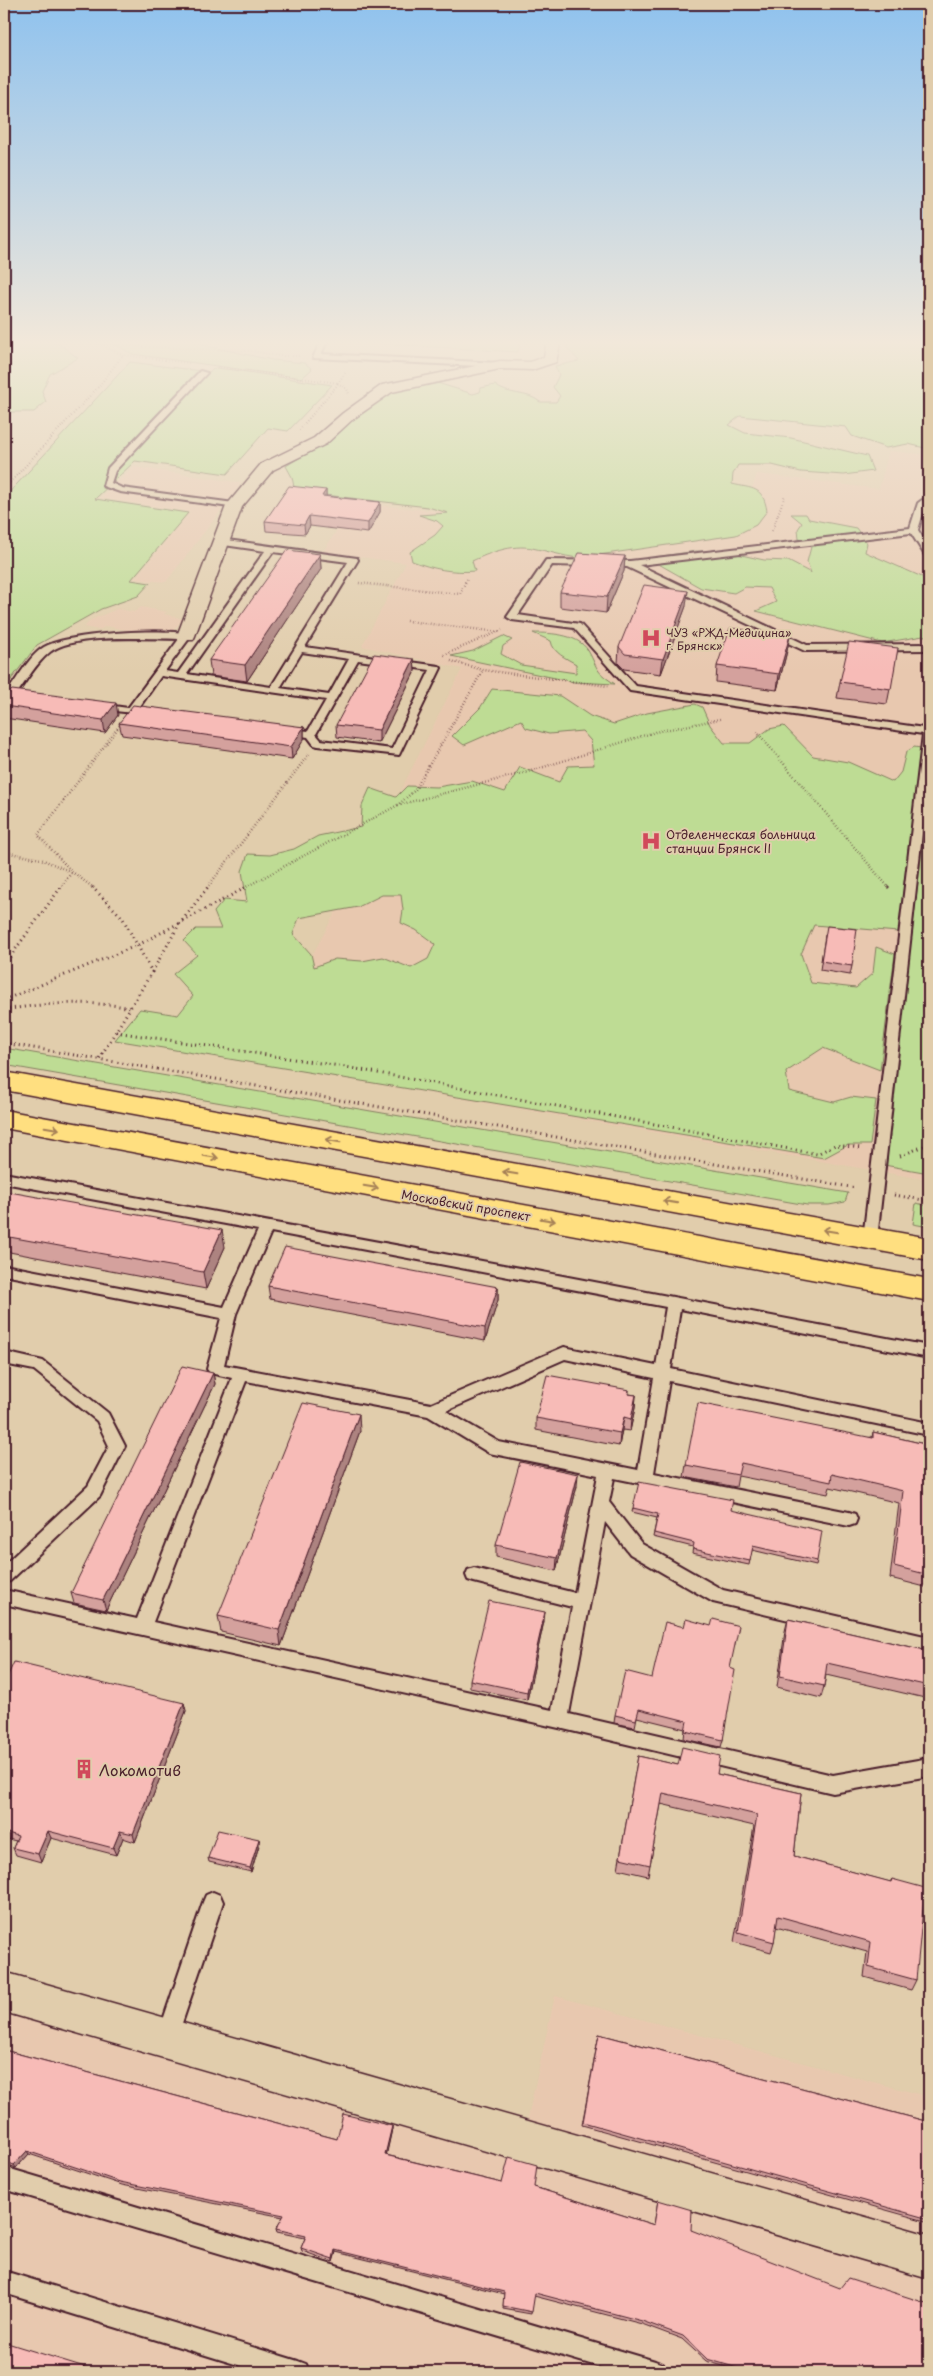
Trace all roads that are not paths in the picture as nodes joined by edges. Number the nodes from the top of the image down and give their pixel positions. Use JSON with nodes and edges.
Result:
{"nodes":[{"id":1,"x":129,"y":451,"type":"edge"},
{"id":2,"x":300,"y":451,"type":"edge"},
{"id":3,"x":922,"y":503,"type":"dead end"},
{"id":4,"x":234,"y":506,"type":"junction"},
{"id":5,"x":914,"y":530,"type":"junction"},
{"id":6,"x":220,"y":542,"type":"junction"},
{"id":7,"x":271,"y":549,"type":"junction"},
{"id":8,"x":929,"y":555,"type":"edge"},
{"id":9,"x":629,"y":564,"type":"junction"},
{"id":10,"x":186,"y":636,"type":"junction"},
{"id":11,"x":929,"y":647,"type":"edge"},
{"id":12,"x":299,"y":649,"type":"junction"},
{"id":13,"x":355,"y":656,"type":"junction"},
{"id":14,"x":158,"y":673,"type":"junction"},
{"id":15,"x":181,"y":676,"type":"junction"},
{"id":16,"x":274,"y":690,"type":"junction"},
{"id":17,"x":332,"y":698,"type":"junction"},
{"id":18,"x":28,"y":699,"type":"edge"},
{"id":19,"x":6,"y":700,"type":"edge"},
{"id":20,"x":93,"y":706,"type":"edge"},
{"id":21,"x":131,"y":711,"type":"junction"},
{"id":22,"x":159,"y":715,"type":"edge"},
{"id":23,"x":929,"y":728,"type":"edge"},
{"id":24,"x":273,"y":730,"type":"edge"},
{"id":25,"x":929,"y":731,"type":"edge"},
{"id":26,"x":314,"y":738,"type":"junction"},
{"id":27,"x":4,"y":1081,"type":"edge"},
{"id":28,"x":4,"y":1119,"type":"edge"},
{"id":29,"x":4,"y":1178,"type":"edge"},
{"id":30,"x":267,"y":1226,"type":"junction"},
{"id":31,"x":870,"y":1239,"type":"junction"},
{"id":32,"x":929,"y":1249,"type":"edge"},
{"id":33,"x":4,"y":1270,"type":"edge"},
{"id":34,"x":929,"y":1290,"type":"edge"},
{"id":35,"x":674,"y":1303,"type":"junction"},
{"id":36,"x":229,"y":1314,"type":"junction"},
{"id":37,"x":929,"y":1352,"type":"edge"},
{"id":38,"x":4,"y":1358,"type":"edge"},
{"id":39,"x":663,"y":1373,"type":"junction"},
{"id":40,"x":241,"y":1374,"type":"junction"},
{"id":41,"x":432,"y":1410,"type":"junction"},
{"id":42,"x":929,"y":1429,"type":"edge"},
{"id":43,"x":607,"y":1471,"type":"junction"},
{"id":44,"x":645,"y":1478,"type":"junction"},
{"id":45,"x":600,"y":1504,"type":"junction"},
{"id":46,"x":849,"y":1519,"type":"dead end"},
{"id":47,"x":474,"y":1575,"type":"dead end"},
{"id":48,"x":4,"y":1576,"type":"edge"},
{"id":49,"x":4,"y":1597,"type":"edge"},
{"id":50,"x":582,"y":1602,"type":"junction"},
{"id":51,"x":142,"y":1628,"type":"junction"},
{"id":52,"x":929,"y":1645,"type":"edge"},
{"id":53,"x":559,"y":1720,"type":"junction"},
{"id":54,"x":929,"y":1767,"type":"edge"},
{"id":55,"x":213,"y":1902,"type":"dead end"},
{"id":56,"x":4,"y":1992,"type":"edge"},
{"id":57,"x":167,"y":2039,"type":"junction"},
{"id":58,"x":4,"y":2178,"type":"edge"},
{"id":59,"x":929,"y":2257,"type":"edge"},
{"id":60,"x":4,"y":2282,"type":"edge"},
{"id":61,"x":298,"y":2372,"type":"edge"},
{"id":62,"x":655,"y":2372,"type":"edge"}],
"edges":[{"from":1,"to":4,"type":"lane"},
{"from":2,"to":4,"type":"street"},
{"from":3,"to":5,"type":"lane"},
{"from":4,"to":6,"type":"street"},
{"from":5,"to":8,"type":"lane"},
{"from":5,"to":9,"type":"lane"},
{"from":6,"to":7,"type":"lane"},
{"from":6,"to":10,"type":"street"},
{"from":7,"to":12,"type":"lane"},
{"from":7,"to":15,"type":"lane"},
{"from":9,"to":11,"type":"lane"},
{"from":9,"to":25,"type":"lane"},
{"from":10,"to":14,"type":"lane"},
{"from":10,"to":19,"type":"lane"},
{"from":12,"to":13,"type":"lane"},
{"from":12,"to":16,"type":"lane"},
{"from":13,"to":17,"type":"lane"},
{"from":13,"to":26,"type":"lane"},
{"from":14,"to":15,"type":"lane"},
{"from":14,"to":21,"type":"lane"},
{"from":15,"to":16,"type":"lane"},
{"from":16,"to":17,"type":"lane"},
{"from":17,"to":26,"type":"lane"},
{"from":18,"to":19,"type":"lane"},
{"from":20,"to":21,"type":"lane"},
{"from":21,"to":22,"type":"lane"},
{"from":23,"to":25,"type":"lane"},
{"from":24,"to":26,"type":"lane"},
{"from":25,"to":31,"type":"lane"},
{"from":31,"to":27,"type":"main road","one_way":true},
{"from":28,"to":34,"type":"main road","name":"Московский проспект","one_way":true},
{"from":29,"to":30,"type":"lane"},
{"from":30,"to":35,"type":"lane"},
{"from":30,"to":36,"type":"lane"},
{"from":31,"to":32,"type":"main road"},
{"from":33,"to":36,"type":"lane"},
{"from":35,"to":37,"type":"lane"},
{"from":35,"to":39,"type":"lane"},
{"from":36,"to":40,"type":"lane"},
{"from":38,"to":48,"type":"lane"},
{"from":39,"to":41,"type":"lane"},
{"from":39,"to":42,"type":"lane"},
{"from":39,"to":44,"type":"lane"},
{"from":40,"to":41,"type":"lane"},
{"from":40,"to":51,"type":"lane"},
{"from":41,"to":43,"type":"lane"},
{"from":43,"to":44,"type":"lane"},
{"from":43,"to":45,"type":"lane"},
{"from":44,"to":46,"type":"lane"},
{"from":45,"to":50,"type":"lane"},
{"from":45,"to":52,"type":"lane"},
{"from":47,"to":50,"type":"lane"},
{"from":49,"to":51,"type":"lane"},
{"from":50,"to":53,"type":"lane"},
{"from":51,"to":53,"type":"lane"},
{"from":53,"to":54,"type":"lane"},
{"from":55,"to":57,"type":"lane"},
{"from":56,"to":57,"type":"street"},
{"from":57,"to":59,"type":"street"},
{"from":58,"to":62,"type":"lane"},
{"from":60,"to":61,"type":"lane"}]}
